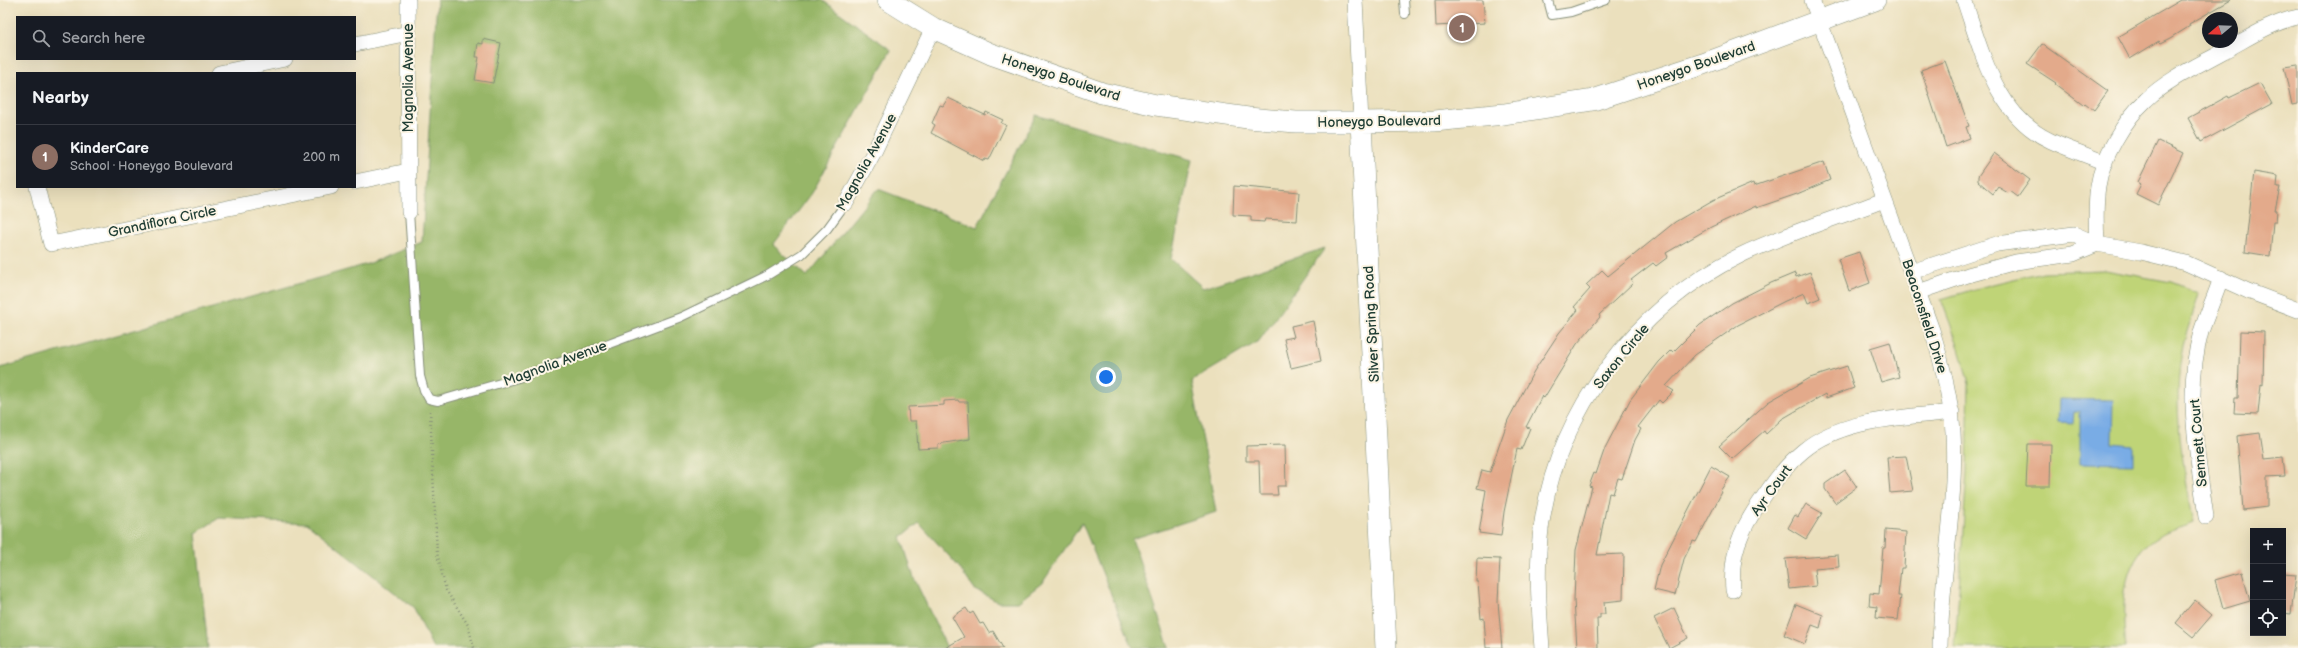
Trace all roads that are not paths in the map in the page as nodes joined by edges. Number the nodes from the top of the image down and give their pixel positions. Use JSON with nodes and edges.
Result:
{"nodes":[{"id":1,"x":408,"y":0,"type":"edge"},
{"id":2,"x":888,"y":0,"type":"edge"},
{"id":3,"x":1355,"y":0,"type":"edge"},
{"id":4,"x":1404,"y":0,"type":"edge"},
{"id":5,"x":1548,"y":0,"type":"edge"},
{"id":6,"x":1606,"y":0,"type":"edge"},
{"id":7,"x":1812,"y":0,"type":"edge"},
{"id":8,"x":1875,"y":0,"type":"edge"},
{"id":9,"x":1966,"y":6,"type":"edge"},
{"id":10,"x":1405,"y":14,"type":"dead end"},
{"id":11,"x":2298,"y":16,"type":"edge"},
{"id":12,"x":1819,"y":20,"type":"junction"},
{"id":13,"x":933,"y":28,"type":"junction"},
{"id":14,"x":409,"y":33,"type":"junction"},
{"id":15,"x":356,"y":44,"type":"edge"},
{"id":16,"x":280,"y":60,"type":"edge"},
{"id":17,"x":224,"y":72,"type":"edge"},
{"id":18,"x":1361,"y":122,"type":"junction"},
{"id":19,"x":2105,"y":162,"type":"junction"},
{"id":20,"x":408,"y":171,"type":"junction"},
{"id":21,"x":356,"y":182,"type":"edge"},
{"id":22,"x":37,"y":188,"type":"edge"},
{"id":23,"x":326,"y":188,"type":"edge"},
{"id":24,"x":1884,"y":200,"type":"junction"},
{"id":25,"x":846,"y":203,"type":"joint"},
{"id":26,"x":410,"y":212,"type":"joint"},
{"id":27,"x":2097,"y":244,"type":"junction"},
{"id":28,"x":1911,"y":272,"type":"junction"},
{"id":29,"x":2222,"y":278,"type":"junction"},
{"id":30,"x":1918,"y":292,"type":"junction"},
{"id":31,"x":2298,"y":310,"type":"edge"},
{"id":32,"x":1952,"y":412,"type":"junction"},
{"id":33,"x":2206,"y":517,"type":"dead end"},
{"id":34,"x":1733,"y":590,"type":"dead end"},
{"id":35,"x":1386,"y":648,"type":"edge"},
{"id":36,"x":1542,"y":648,"type":"edge"},
{"id":37,"x":1940,"y":648,"type":"edge"}],
"edges":[{"from":1,"to":14,"type":"street","name":"Magnolia Avenue"},
{"from":2,"to":13,"type":"main road","name":"Honeygo Boulevard"},
{"from":3,"to":18,"type":"street","name":"Silver Spring Road"},
{"from":4,"to":10,"type":"lane"},
{"from":5,"to":6,"type":"lane"},
{"from":7,"to":12,"type":"street","name":"Beaconsfield Drive"},
{"from":8,"to":12,"type":"main road","name":"Honeygo Boulevard"},
{"from":9,"to":19,"type":"street"},
{"from":11,"to":19,"type":"street"},
{"from":12,"to":18,"type":"main road","name":"Honeygo Boulevard"},
{"from":12,"to":24,"type":"street","name":"Beaconsfield Drive"},
{"from":13,"to":18,"type":"main road","name":"Honeygo Boulevard"},
{"from":13,"to":25,"type":"street","name":"Magnolia Avenue"},
{"from":14,"to":15,"type":"street"},
{"from":14,"to":20,"type":"street","name":"Magnolia Avenue"},
{"from":16,"to":17,"type":"street"},
{"from":18,"to":35,"type":"main road","name":"Silver Spring Road"},
{"from":19,"to":27,"type":"street"},
{"from":20,"to":21,"type":"street"},
{"from":20,"to":26,"type":"street","name":"Magnolia Avenue"},
{"from":22,"to":23,"type":"street","name":"Grandiflora Circle"},
{"from":24,"to":28,"type":"street","name":"Beaconsfield Drive"},
{"from":24,"to":36,"type":"street","name":"Saxon Circle"},
{"from":25,"to":26,"type":"lane","name":"Magnolia Avenue"},
{"from":27,"to":28,"type":"street"},
{"from":27,"to":29,"type":"street"},
{"from":27,"to":30,"type":"street"},
{"from":28,"to":30,"type":"street","name":"Beaconsfield Drive"},
{"from":29,"to":31,"type":"street"},
{"from":29,"to":33,"type":"street","name":"Sennett Court"},
{"from":30,"to":32,"type":"street","name":"Beaconsfield Drive"},
{"from":32,"to":34,"type":"street","name":"Ayr Court"},
{"from":32,"to":37,"type":"street","name":"Beaconsfield Drive"}]}
